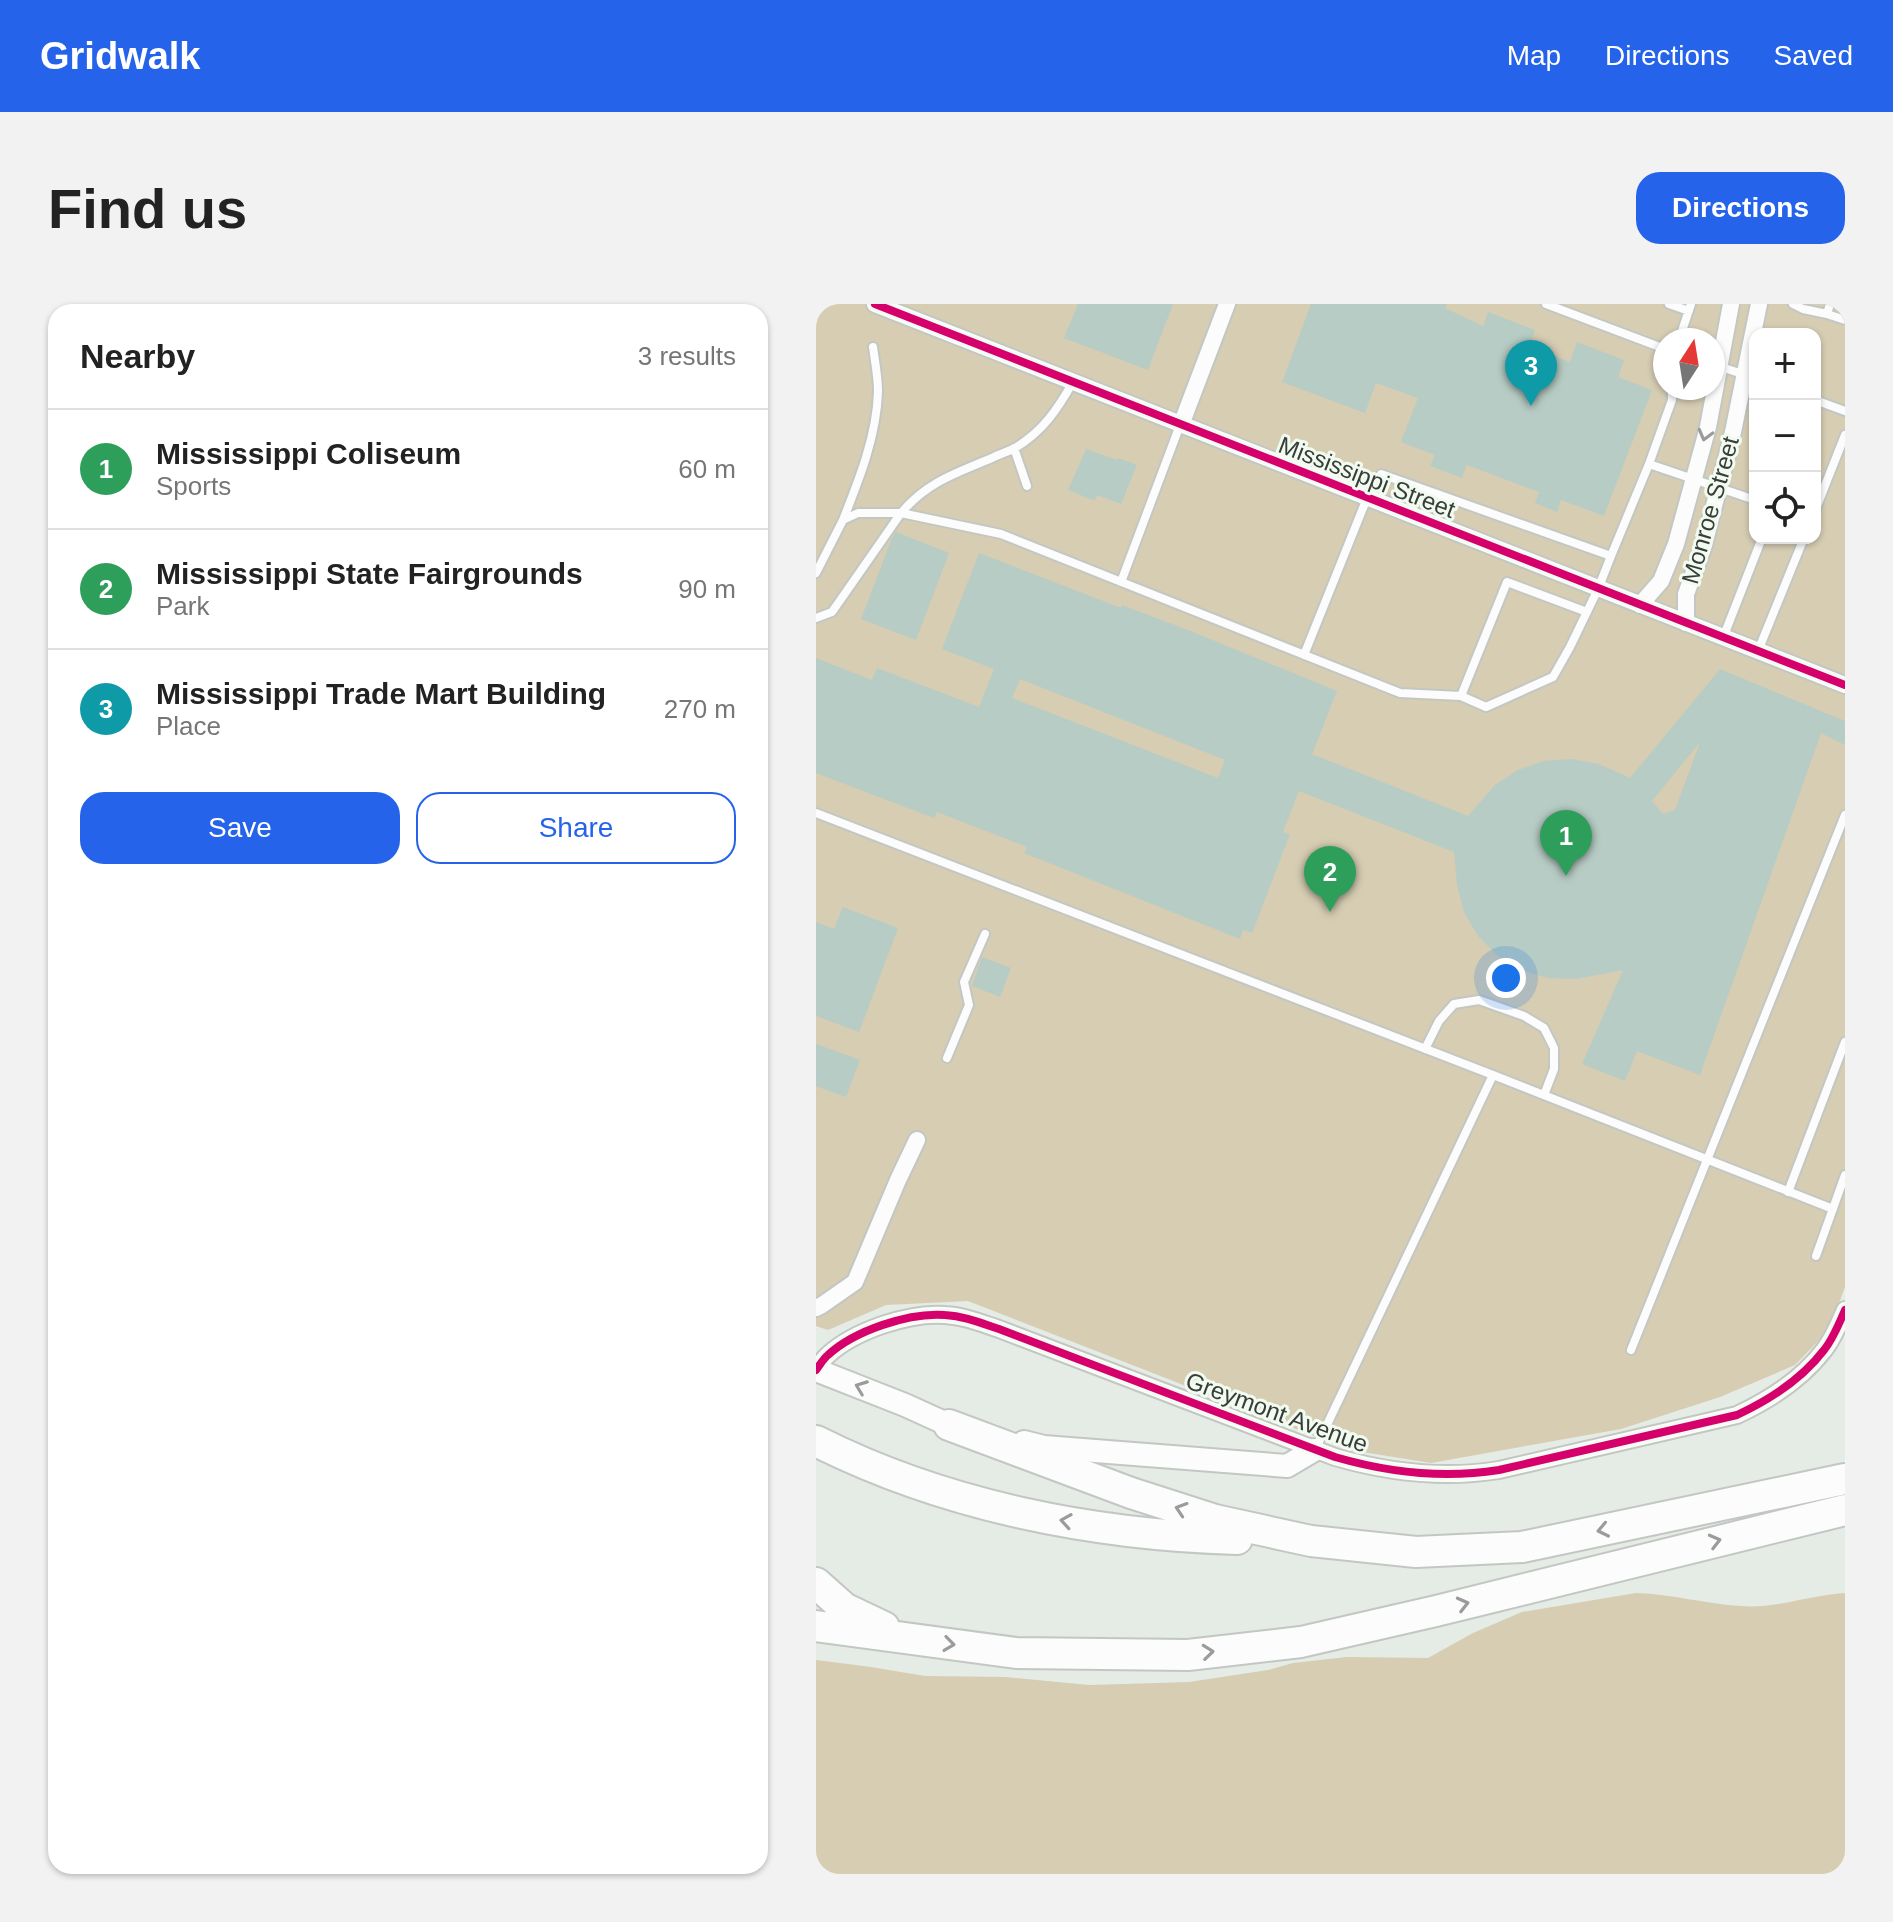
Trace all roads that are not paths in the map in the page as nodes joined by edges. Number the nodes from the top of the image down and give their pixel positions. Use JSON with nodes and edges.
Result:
{"nodes":[{"id":1,"x":877,"y":304,"type":"edge"},
{"id":2,"x":1227,"y":304,"type":"edge"},
{"id":3,"x":1546,"y":304,"type":"edge"},
{"id":4,"x":1669,"y":304,"type":"edge"},
{"id":5,"x":1731,"y":304,"type":"edge"},
{"id":6,"x":1759,"y":304,"type":"edge"},
{"id":7,"x":1793,"y":304,"type":"edge"},
{"id":8,"x":1690,"y":308,"type":"edge"},
{"id":9,"x":1828,"y":309,"type":"edge"},
{"id":10,"x":1845,"y":320,"type":"edge"},
{"id":11,"x":1683,"y":328,"type":"edge"},
{"id":12,"x":1756,"y":328,"type":"edge"},
{"id":13,"x":1725,"y":329,"type":"edge"},
{"id":14,"x":1653,"y":344,"type":"edge"},
{"id":15,"x":873,"y":347,"type":"dead end"},
{"id":16,"x":1725,"y":369,"type":"edge"},
{"id":17,"x":1749,"y":376,"type":"edge"},
{"id":18,"x":1073,"y":382,"type":"junction"},
{"id":19,"x":1672,"y":400,"type":"edge"},
{"id":20,"x":1712,"y":400,"type":"edge"},
{"id":21,"x":1821,"y":402,"type":"edge"},
{"id":22,"x":1845,"y":411,"type":"edge"},
{"id":23,"x":1181,"y":425,"type":"junction"},
{"id":24,"x":1845,"y":435,"type":"edge"},
{"id":25,"x":1014,"y":448,"type":"junction"},
{"id":26,"x":1649,"y":464,"type":"junction"},
{"id":27,"x":1381,"y":474,"type":"dead end"},
{"id":28,"x":1693,"y":478,"type":"junction"},
{"id":29,"x":1027,"y":486,"type":"dead end"},
{"id":30,"x":1718,"y":486,"type":"junction"},
{"id":31,"x":1821,"y":496,"type":"edge"},
{"id":32,"x":1367,"y":498,"type":"junction"},
{"id":33,"x":1749,"y":498,"type":"edge"},
{"id":34,"x":901,"y":513,"type":"junction"},
{"id":35,"x":843,"y":520,"type":"junction"},
{"id":36,"x":1760,"y":544,"type":"edge"},
{"id":37,"x":1802,"y":544,"type":"edge"},
{"id":38,"x":1611,"y":556,"type":"junction"},
{"id":39,"x":816,"y":573,"type":"edge"},
{"id":40,"x":1121,"y":582,"type":"junction"},
{"id":41,"x":1598,"y":589,"type":"junction"},
{"id":42,"x":1640,"y":605,"type":"junction"},
{"id":43,"x":1587,"y":612,"type":"junction"},
{"id":44,"x":816,"y":618,"type":"edge"},
{"id":45,"x":1686,"y":623,"type":"junction"},
{"id":46,"x":1723,"y":638,"type":"junction"},
{"id":47,"x":1758,"y":651,"type":"junction"},
{"id":48,"x":1304,"y":655,"type":"junction"},
{"id":49,"x":1845,"y":685,"type":"edge"},
{"id":50,"x":1461,"y":696,"type":"junction"},
{"id":51,"x":816,"y":813,"type":"edge"},
{"id":52,"x":1845,"y":815,"type":"edge"},
{"id":53,"x":985,"y":934,"type":"dead end"},
{"id":54,"x":1845,"y":1042,"type":"edge"},
{"id":55,"x":1425,"y":1049,"type":"junction"},
{"id":56,"x":947,"y":1058,"type":"dead end"},
{"id":57,"x":1493,"y":1075,"type":"junction"},
{"id":58,"x":1544,"y":1095,"type":"junction"},
{"id":59,"x":917,"y":1140,"type":"dead end"},
{"id":60,"x":1706,"y":1159,"type":"junction"},
{"id":61,"x":1845,"y":1175,"type":"edge"},
{"id":62,"x":1788,"y":1192,"type":"junction"},
{"id":63,"x":1833,"y":1209,"type":"junction"},
{"id":64,"x":1816,"y":1256,"type":"dead end"},
{"id":65,"x":816,"y":1308,"type":"edge"},
{"id":66,"x":1845,"y":1310,"type":"edge"},
{"id":67,"x":1631,"y":1350,"type":"dead end"},
{"id":68,"x":819,"y":1361,"type":"edge"},
{"id":69,"x":949,"y":1425,"type":"junction"},
{"id":70,"x":816,"y":1441,"type":"edge"},
{"id":71,"x":1314,"y":1450,"type":"junction"},
{"id":72,"x":1845,"y":1461,"type":"edge"},
{"id":73,"x":1845,"y":1479,"type":"edge"},
{"id":74,"x":1734,"y":1503,"type":"junction"},
{"id":75,"x":1845,"y":1510,"type":"edge"},
{"id":76,"x":1762,"y":1530,"type":"junction"},
{"id":77,"x":1845,"y":1530,"type":"edge"},
{"id":78,"x":1311,"y":1541,"type":"junction"},
{"id":79,"x":816,"y":1583,"type":"edge"},
{"id":80,"x":816,"y":1626,"type":"edge"},
{"id":81,"x":906,"y":1639,"type":"junction"}],
"edges":[{"from":1,"to":18,"type":"street","name":"Mississippi Street"},
{"from":2,"to":23,"type":"street"},
{"from":3,"to":14,"type":"lane"},
{"from":4,"to":8,"type":"lane"},
{"from":5,"to":13,"type":"street","name":"Monroe Street"},
{"from":6,"to":12,"type":"street","name":"Monroe Street"},
{"from":7,"to":9,"type":"lane"},
{"from":8,"to":11,"type":"lane"},
{"from":9,"to":10,"type":"lane"},
{"from":15,"to":35,"type":"lane"},
{"from":16,"to":17,"type":"lane"},
{"from":17,"to":30,"type":"street","name":"Monroe Street"},
{"from":18,"to":23,"type":"street","name":"Mississippi Street"},
{"from":18,"to":25,"type":"lane"},
{"from":19,"to":26,"type":"lane"},
{"from":20,"to":28,"type":"street","name":"Monroe Street","one_way":true},
{"from":21,"to":22,"type":"lane"},
{"from":23,"to":32,"type":"street","name":"Mississippi Street"},
{"from":23,"to":40,"type":"lane"},
{"from":24,"to":31,"type":"lane"},
{"from":25,"to":29,"type":"lane"},
{"from":25,"to":34,"type":"lane"},
{"from":26,"to":28,"type":"lane"},
{"from":26,"to":38,"type":"lane"},
{"from":27,"to":38,"type":"lane"},
{"from":28,"to":30,"type":"lane"},
{"from":28,"to":42,"type":"street","name":"Monroe Street"},
{"from":30,"to":33,"type":"lane"},
{"from":30,"to":45,"type":"street","name":"Monroe Street"},
{"from":32,"to":41,"type":"street","name":"Mississippi Street"},
{"from":32,"to":48,"type":"lane"},
{"from":34,"to":35,"type":"lane"},
{"from":34,"to":40,"type":"lane"},
{"from":34,"to":44,"type":"lane"},
{"from":35,"to":39,"type":"lane"},
{"from":36,"to":46,"type":"lane"},
{"from":37,"to":47,"type":"lane"},
{"from":38,"to":41,"type":"lane"},
{"from":40,"to":48,"type":"lane"},
{"from":41,"to":42,"type":"street","name":"Mississippi Street"},
{"from":41,"to":43,"type":"lane"},
{"from":42,"to":45,"type":"street","name":"Mississippi Street"},
{"from":43,"to":50,"type":"lane"},
{"from":43,"to":50,"type":"lane"},
{"from":45,"to":46,"type":"street","name":"Mississippi Street"},
{"from":46,"to":47,"type":"street","name":"Mississippi Street"},
{"from":47,"to":49,"type":"street","name":"Mississippi Street"},
{"from":48,"to":50,"type":"lane"},
{"from":51,"to":55,"type":"lane"},
{"from":52,"to":60,"type":"lane"},
{"from":53,"to":56,"type":"lane"},
{"from":54,"to":62,"type":"lane"},
{"from":55,"to":57,"type":"lane"},
{"from":55,"to":58,"type":"lane"},
{"from":57,"to":58,"type":"lane"},
{"from":57,"to":71,"type":"lane"},
{"from":58,"to":60,"type":"lane"},
{"from":59,"to":65,"type":"street"},
{"from":60,"to":62,"type":"lane"},
{"from":60,"to":67,"type":"lane"},
{"from":61,"to":63,"type":"lane"},
{"from":62,"to":63,"type":"lane"},
{"from":63,"to":64,"type":"lane"},
{"from":66,"to":71,"type":"street","name":"Greymont Avenue"},
{"from":69,"to":68,"type":"main road","one_way":true},
{"from":68,"to":71,"type":"street","name":"Greymont Avenue"},
{"from":69,"to":71,"type":"main road"},
{"from":78,"to":69,"type":"highway","one_way":true},
{"from":78,"to":70,"type":"highway","one_way":true},
{"from":72,"to":74,"type":"highway"},
{"from":73,"to":74,"type":"highway"},
{"from":74,"to":78,"type":"highway","one_way":true},
{"from":75,"to":76,"type":"highway"},
{"from":76,"to":77,"type":"highway"},
{"from":81,"to":76,"type":"highway","one_way":true},
{"from":79,"to":81,"type":"highway"},
{"from":80,"to":81,"type":"highway"}]}
